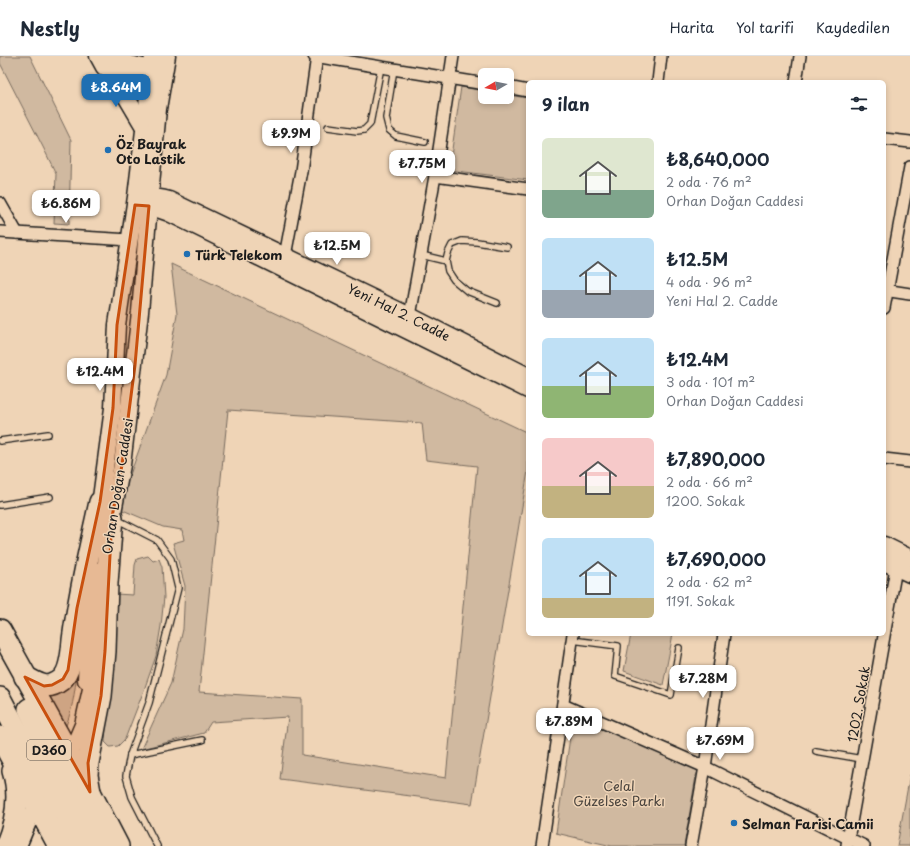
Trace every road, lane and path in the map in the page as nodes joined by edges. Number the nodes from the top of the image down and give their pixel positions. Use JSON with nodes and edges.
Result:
{"nodes":[{"id":1,"x":98,"y":56,"type":"edge"},
{"id":2,"x":139,"y":56,"type":"edge"},
{"id":3,"x":167,"y":56,"type":"edge"},
{"id":4,"x":316,"y":56,"type":"edge"},
{"id":5,"x":454,"y":56,"type":"edge"},
{"id":6,"x":661,"y":56,"type":"edge"},
{"id":7,"x":800,"y":56,"type":"edge"},
{"id":8,"x":114,"y":64,"type":"edge"},
{"id":9,"x":381,"y":67,"type":"junction"},
{"id":10,"x":394,"y":69,"type":"junction"},
{"id":11,"x":156,"y":73,"type":"edge"},
{"id":12,"x":449,"y":78,"type":"junction"},
{"id":13,"x":658,"y":80,"type":"edge"},
{"id":14,"x":796,"y":80,"type":"edge"},
{"id":15,"x":478,"y":83,"type":"edge"},
{"id":16,"x":514,"y":88,"type":"edge"},
{"id":17,"x":526,"y":90,"type":"edge"},
{"id":18,"x":144,"y":127,"type":"junction"},
{"id":19,"x":328,"y":127,"type":"dead end"},
{"id":20,"x":886,"y":139,"type":"edge"},
{"id":21,"x":425,"y":142,"type":"dead end"},
{"id":22,"x":910,"y":142,"type":"edge"},
{"id":23,"x":910,"y":167,"type":"edge"},
{"id":24,"x":435,"y":176,"type":"junction"},
{"id":25,"x":526,"y":189,"type":"edge"},
{"id":26,"x":143,"y":201,"type":"junction"},
{"id":27,"x":0,"y":203,"type":"edge"},
{"id":28,"x":0,"y":232,"type":"edge"},
{"id":29,"x":17,"y":233,"type":"junction"},
{"id":30,"x":130,"y":240,"type":"junction"},
{"id":31,"x":508,"y":246,"type":"dead end"},
{"id":32,"x":421,"y":255,"type":"junction"},
{"id":33,"x":285,"y":256,"type":"junction"},
{"id":34,"x":446,"y":261,"type":"junction"},
{"id":35,"x":886,"y":285,"type":"edge"},
{"id":36,"x":886,"y":290,"type":"edge"},
{"id":37,"x":910,"y":294,"type":"edge"},
{"id":38,"x":497,"y":303,"type":"dead end"},
{"id":39,"x":410,"y":316,"type":"junction"},
{"id":40,"x":526,"y":375,"type":"edge"},
{"id":41,"x":526,"y":389,"type":"edge"},
{"id":42,"x":48,"y":434,"type":"dead end"},
{"id":43,"x":0,"y":441,"type":"edge"},
{"id":44,"x":886,"y":459,"type":"edge"},
{"id":45,"x":910,"y":462,"type":"edge"},
{"id":46,"x":50,"y":498,"type":"dead end"},
{"id":47,"x":0,"y":505,"type":"edge"},
{"id":48,"x":106,"y":510,"type":"junction"},
{"id":49,"x":886,"y":546,"type":"edge"},
{"id":50,"x":910,"y":558,"type":"edge"},
{"id":51,"x":897,"y":568,"type":"edge"},
{"id":52,"x":886,"y":626,"type":"edge"},
{"id":53,"x":0,"y":630,"type":"edge"},
{"id":54,"x":724,"y":636,"type":"edge"},
{"id":55,"x":884,"y":636,"type":"edge"},
{"id":56,"x":573,"y":637,"type":"edge"},
{"id":57,"x":679,"y":648,"type":"dead end"},
{"id":58,"x":0,"y":653,"type":"edge"},
{"id":59,"x":25,"y":677,"type":"junction"},
{"id":60,"x":0,"y":698,"type":"edge"},
{"id":61,"x":563,"y":705,"type":"junction"},
{"id":62,"x":0,"y":738,"type":"edge"},
{"id":63,"x":71,"y":740,"type":"dead end"},
{"id":64,"x":202,"y":740,"type":"dead end"},
{"id":65,"x":816,"y":751,"type":"dead end"},
{"id":66,"x":130,"y":755,"type":"junction"},
{"id":67,"x":862,"y":759,"type":"junction"},
{"id":68,"x":705,"y":767,"type":"junction"},
{"id":69,"x":90,"y":792,"type":"junction"},
{"id":70,"x":848,"y":842,"type":"edge"},
{"id":71,"x":6,"y":846,"type":"edge"},
{"id":72,"x":18,"y":846,"type":"edge"},
{"id":73,"x":28,"y":846,"type":"edge"},
{"id":74,"x":59,"y":846,"type":"edge"},
{"id":75,"x":77,"y":846,"type":"edge"},
{"id":76,"x":98,"y":846,"type":"edge"},
{"id":77,"x":118,"y":846,"type":"edge"},
{"id":78,"x":157,"y":846,"type":"edge"},
{"id":79,"x":542,"y":846,"type":"edge"},
{"id":80,"x":691,"y":846,"type":"edge"},
{"id":81,"x":864,"y":846,"type":"edge"}],
"edges":[{"from":1,"to":8,"type":"main road"},
{"from":2,"to":8,"type":"main road"},
{"from":3,"to":11,"type":"main road","name":"Orhan Doğan Caddesi"},
{"from":4,"to":9,"type":"street"},
{"from":4,"to":33,"type":"street"},
{"from":5,"to":12,"type":"street"},
{"from":6,"to":13,"type":"street"},
{"from":7,"to":14,"type":"street"},
{"from":8,"to":11,"type":"main road"},
{"from":8,"to":18,"type":"main road"},
{"from":9,"to":10,"type":"street"},
{"from":9,"to":19,"type":"lane"},
{"from":10,"to":12,"type":"street"},
{"from":10,"to":21,"type":"lane"},
{"from":11,"to":18,"type":"main road","name":"Orhan Doğan Caddesi"},
{"from":11,"to":26,"type":"main road","name":"Orhan Doğan Caddesi"},
{"from":12,"to":15,"type":"street"},
{"from":12,"to":24,"type":"street"},
{"from":16,"to":17,"type":"street"},
{"from":18,"to":26,"type":"main road","name":"Orhan Doğan Caddesi"},
{"from":20,"to":22,"type":"street"},
{"from":23,"to":35,"type":"street"},
{"from":24,"to":25,"type":"street"},
{"from":24,"to":32,"type":"street"},
{"from":26,"to":30,"type":"main road","name":"Orhan Doğan Caddesi"},
{"from":26,"to":33,"type":"main road","name":"Yeni Hal 2. Cadde"},
{"from":26,"to":41,"type":"main road"},
{"from":26,"to":48,"type":"main road","name":"Orhan Doğan Caddesi"},
{"from":27,"to":29,"type":"street"},
{"from":28,"to":29,"type":"street"},
{"from":29,"to":30,"type":"street"},
{"from":30,"to":48,"type":"main road","name":"Orhan Doğan Caddesi"},
{"from":31,"to":34,"type":"lane"},
{"from":32,"to":34,"type":"lane"},
{"from":32,"to":39,"type":"street"},
{"from":33,"to":39,"type":"main road","name":"Yeni Hal 2. Cadde"},
{"from":34,"to":38,"type":"lane"},
{"from":36,"to":37,"type":"street"},
{"from":39,"to":40,"type":"main road","name":"Yeni Hal 2. Cadde"},
{"from":42,"to":43,"type":"lane"},
{"from":44,"to":45,"type":"street"},
{"from":46,"to":47,"type":"lane"},
{"from":48,"to":59,"type":"highway"},
{"from":48,"to":63,"type":"main road","name":"Orhan Doğan Caddesi"},
{"from":48,"to":66,"type":"lane"},
{"from":48,"to":69,"type":"highway"},
{"from":49,"to":50,"type":"main road"},
{"from":51,"to":52,"type":"street","name":"1202. Sokak"},
{"from":53,"to":59,"type":"highway"},
{"from":54,"to":68,"type":"street"},
{"from":55,"to":67,"type":"street","name":"1202. Sokak"},
{"from":56,"to":57,"type":"lane"},
{"from":56,"to":61,"type":"street"},
{"from":58,"to":76,"type":"highway","number":"D360"},
{"from":59,"to":69,"type":"highway"},
{"from":60,"to":75,"type":"highway","number":"D360"},
{"from":61,"to":68,"type":"street"},
{"from":61,"to":79,"type":"street"},
{"from":62,"to":71,"type":"highway"},
{"from":62,"to":74,"type":"highway"},
{"from":64,"to":66,"type":"lane"},
{"from":65,"to":67,"type":"lane"},
{"from":66,"to":78,"type":"lane"},
{"from":67,"to":70,"type":"street","name":"1202. Sokak"},
{"from":68,"to":70,"type":"street"},
{"from":68,"to":80,"type":"street"},
{"from":69,"to":77,"type":"highway"},
{"from":70,"to":81,"type":"street"},
{"from":72,"to":73,"type":"main road"}]}
